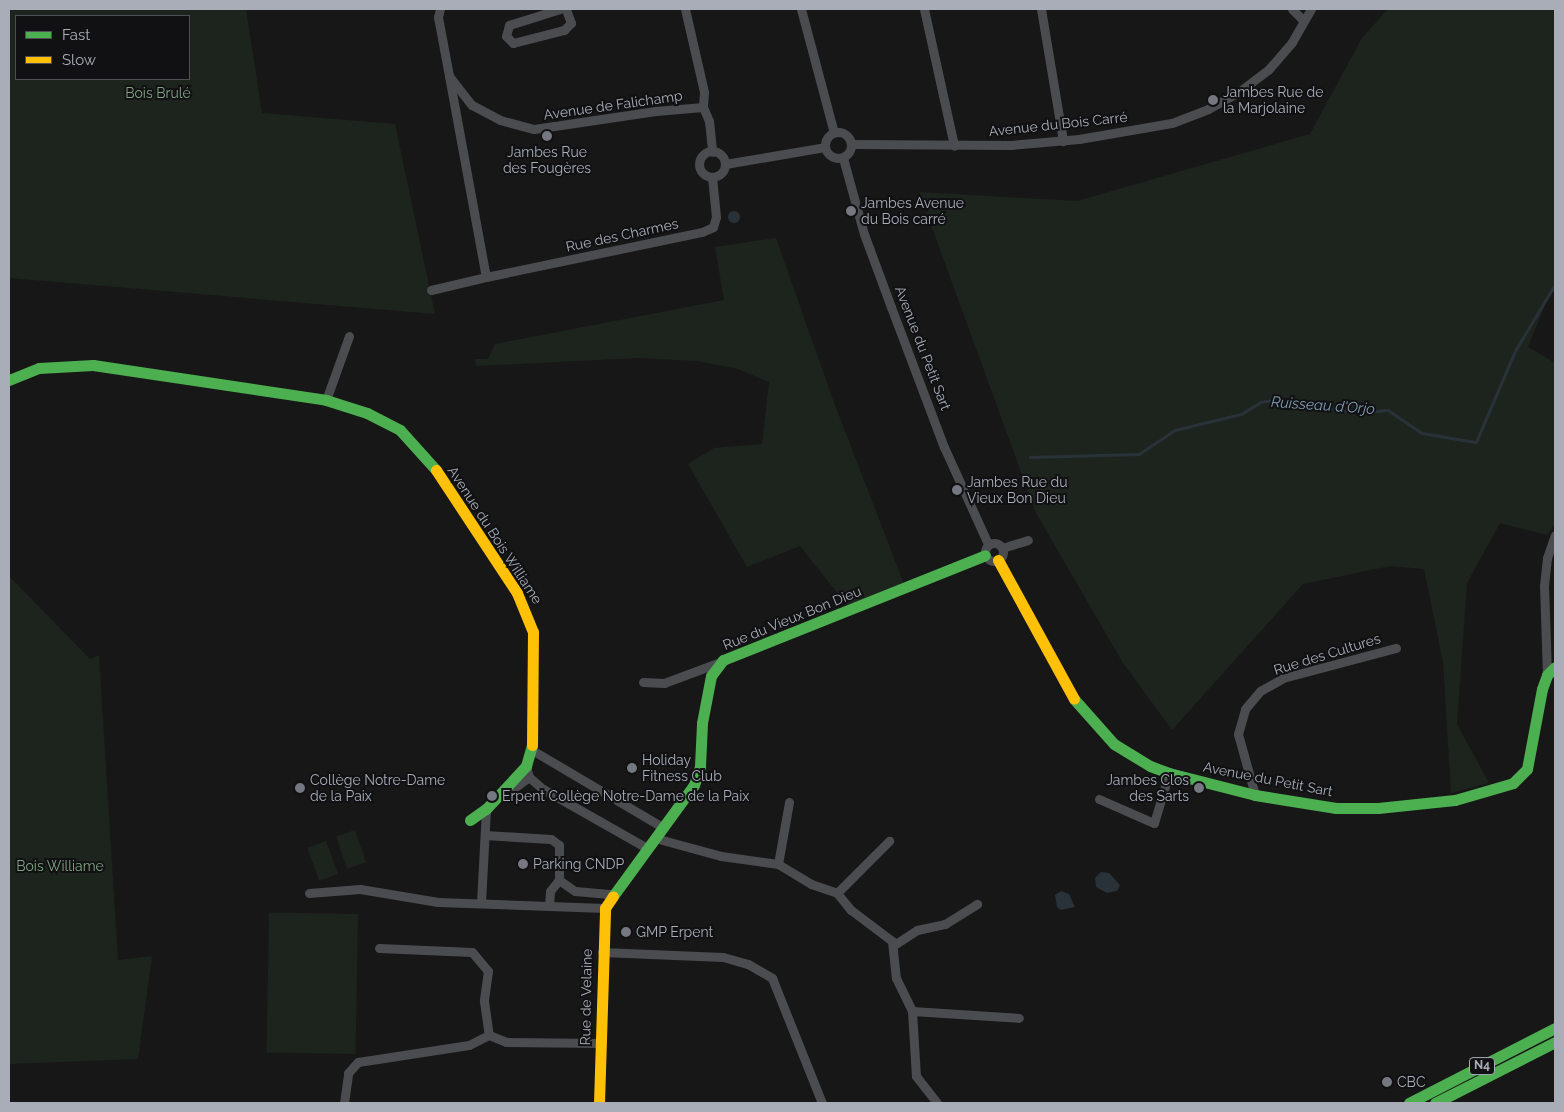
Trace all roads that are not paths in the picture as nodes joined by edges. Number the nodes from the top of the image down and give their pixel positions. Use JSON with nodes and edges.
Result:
{"nodes":[{"id":1,"x":440,"y":9,"type":"edge"},
{"id":2,"x":560,"y":9,"type":"edge"},
{"id":3,"x":566,"y":9,"type":"edge"},
{"id":4,"x":685,"y":9,"type":"edge"},
{"id":5,"x":801,"y":9,"type":"edge"},
{"id":6,"x":924,"y":9,"type":"edge"},
{"id":7,"x":1041,"y":9,"type":"edge"},
{"id":8,"x":1292,"y":9,"type":"edge"},
{"id":9,"x":1311,"y":9,"type":"edge"},
{"id":10,"x":1303,"y":20,"type":"junction"},
{"id":11,"x":449,"y":76,"type":"junction"},
{"id":12,"x":472,"y":105,"type":"junction"},
{"id":13,"x":703,"y":107,"type":"junction"},
{"id":14,"x":456,"y":114,"type":"junction"},
{"id":15,"x":834,"y":133,"type":"junction"},
{"id":16,"x":1063,"y":141,"type":"junction"},
{"id":17,"x":852,"y":144,"type":"junction"},
{"id":18,"x":954,"y":146,"type":"junction"},
{"id":19,"x":825,"y":147,"type":"junction"},
{"id":20,"x":712,"y":152,"type":"junction"},
{"id":21,"x":843,"y":158,"type":"junction"},
{"id":22,"x":725,"y":164,"type":"junction"},
{"id":23,"x":712,"y":177,"type":"junction"},
{"id":24,"x":486,"y":277,"type":"junction"},
{"id":25,"x":431,"y":290,"type":"dead end"},
{"id":26,"x":348,"y":336,"type":"dead end"},
{"id":27,"x":9,"y":380,"type":"edge"},
{"id":28,"x":326,"y":400,"type":"junction"},
{"id":29,"x":1555,"y":535,"type":"edge"},
{"id":30,"x":1028,"y":540,"type":"dead end"},
{"id":31,"x":1002,"y":548,"type":"junction"},
{"id":32,"x":987,"y":550,"type":"junction"},
{"id":33,"x":998,"y":560,"type":"junction"},
{"id":34,"x":1396,"y":648,"type":"dead end"},
{"id":35,"x":723,"y":660,"type":"junction"},
{"id":36,"x":1551,"y":671,"type":"edge"},
{"id":37,"x":643,"y":682,"type":"dead end"},
{"id":38,"x":532,"y":750,"type":"junction"},
{"id":39,"x":526,"y":766,"type":"junction"},
{"id":40,"x":1170,"y":773,"type":"junction"},
{"id":41,"x":529,"y":777,"type":"junction"},
{"id":42,"x":1255,"y":795,"type":"junction"},
{"id":43,"x":1099,"y":799,"type":"dead end"},
{"id":44,"x":789,"y":802,"type":"dead end"},
{"id":45,"x":486,"y":815,"type":"junction"},
{"id":46,"x":470,"y":820,"type":"dead end"},
{"id":47,"x":664,"y":828,"type":"junction"},
{"id":48,"x":485,"y":835,"type":"junction"},
{"id":49,"x":655,"y":838,"type":"junction"},
{"id":50,"x":889,"y":841,"type":"dead end"},
{"id":51,"x":647,"y":848,"type":"junction"},
{"id":52,"x":778,"y":864,"type":"junction"},
{"id":53,"x":559,"y":880,"type":"junction"},
{"id":54,"x":309,"y":893,"type":"dead end"},
{"id":55,"x":837,"y":893,"type":"junction"},
{"id":56,"x":612,"y":894,"type":"junction"},
{"id":57,"x":481,"y":902,"type":"junction"},
{"id":58,"x":977,"y":904,"type":"dead end"},
{"id":59,"x":549,"y":906,"type":"junction"},
{"id":60,"x":605,"y":908,"type":"junction"},
{"id":61,"x":894,"y":945,"type":"junction"},
{"id":62,"x":379,"y":948,"type":"dead end"},
{"id":63,"x":602,"y":952,"type":"junction"},
{"id":64,"x":912,"y":1011,"type":"junction"},
{"id":65,"x":1019,"y":1018,"type":"dead end"},
{"id":66,"x":1555,"y":1028,"type":"edge"},
{"id":67,"x":489,"y":1035,"type":"junction"},
{"id":68,"x":1555,"y":1042,"type":"edge"},
{"id":69,"x":600,"y":1043,"type":"junction"},
{"id":70,"x":344,"y":1103,"type":"edge"},
{"id":71,"x":599,"y":1103,"type":"edge"},
{"id":72,"x":822,"y":1103,"type":"edge"},
{"id":73,"x":937,"y":1103,"type":"edge"},
{"id":74,"x":1409,"y":1103,"type":"edge"},
{"id":75,"x":1435,"y":1103,"type":"edge"}],
"edges":[{"from":1,"to":11,"type":"street","name":"Avenue de Falichamp"},
{"from":2,"to":3,"type":"street"},
{"from":4,"to":13,"type":"street"},
{"from":5,"to":15,"type":"street"},
{"from":6,"to":18,"type":"street"},
{"from":7,"to":16,"type":"street"},
{"from":8,"to":10,"type":"street"},
{"from":9,"to":10,"type":"street","name":"Avenue du Bois Carré"},
{"from":10,"to":16,"type":"street","name":"Avenue du Bois Carré"},
{"from":11,"to":12,"type":"street","name":"Avenue de Falichamp"},
{"from":11,"to":14,"type":"street"},
{"from":12,"to":13,"type":"street","name":"Avenue de Falichamp"},
{"from":12,"to":14,"type":"street"},
{"from":13,"to":20,"type":"street","name":"Avenue de Falichamp"},
{"from":14,"to":24,"type":"street"},
{"from":15,"to":17,"type":"street"},
{"from":15,"to":19,"type":"street"},
{"from":16,"to":18,"type":"street","name":"Avenue du Bois Carré"},
{"from":17,"to":18,"type":"street","name":"Avenue du Bois Carré"},
{"from":17,"to":21,"type":"street"},
{"from":19,"to":21,"type":"street"},
{"from":19,"to":22,"type":"street"},
{"from":20,"to":22,"type":"street"},
{"from":20,"to":23,"type":"street"},
{"from":21,"to":32,"type":"street","name":"Avenue du Petit Sart"},
{"from":22,"to":23,"type":"street"},
{"from":23,"to":24,"type":"street","name":"Rue des Charmes"},
{"from":24,"to":25,"type":"street","name":"Rue des Charmes"},
{"from":26,"to":28,"type":"street"},
{"from":27,"to":28,"type":"street","name":"Avenue du Bois Williame"},
{"from":28,"to":38,"type":"street","name":"Avenue du Bois Williame"},
{"from":29,"to":36,"type":"street"},
{"from":30,"to":31,"type":"street"},
{"from":31,"to":32,"type":"street"},
{"from":31,"to":33,"type":"street"},
{"from":32,"to":33,"type":"street"},
{"from":32,"to":35,"type":"street","name":"Rue du Vieux Bon Dieu"},
{"from":33,"to":40,"type":"street","name":"Avenue du Petit Sart"},
{"from":34,"to":42,"type":"street","name":"Rue des Cultures"},
{"from":35,"to":37,"type":"street"},
{"from":35,"to":47,"type":"street","name":"Rue du Vieux Bon Dieu"},
{"from":36,"to":42,"type":"street","name":"Avenue du Petit Sart"},
{"from":38,"to":39,"type":"street"},
{"from":38,"to":47,"type":"street"},
{"from":39,"to":41,"type":"street"},
{"from":39,"to":45,"type":"street"},
{"from":40,"to":42,"type":"street","name":"Avenue du Petit Sart"},
{"from":40,"to":43,"type":"street"},
{"from":41,"to":45,"type":"street"},
{"from":41,"to":51,"type":"street"},
{"from":44,"to":52,"type":"street"},
{"from":45,"to":46,"type":"street"},
{"from":45,"to":48,"type":"street"},
{"from":47,"to":49,"type":"street","name":"Rue du Vieux Bon Dieu"},
{"from":48,"to":53,"type":"street"},
{"from":48,"to":57,"type":"street"},
{"from":49,"to":51,"type":"street","name":"Rue du Vieux Bon Dieu"},
{"from":49,"to":52,"type":"street"},
{"from":50,"to":55,"type":"street"},
{"from":51,"to":56,"type":"street"},
{"from":52,"to":55,"type":"street"},
{"from":53,"to":56,"type":"street"},
{"from":53,"to":59,"type":"street"},
{"from":54,"to":57,"type":"street"},
{"from":55,"to":61,"type":"street"},
{"from":56,"to":60,"type":"street","name":"Rue de Velaine"},
{"from":57,"to":59,"type":"street"},
{"from":58,"to":61,"type":"street"},
{"from":59,"to":60,"type":"street"},
{"from":60,"to":63,"type":"street","name":"Rue de Velaine"},
{"from":61,"to":64,"type":"street"},
{"from":62,"to":67,"type":"street"},
{"from":63,"to":69,"type":"street","name":"Rue de Velaine"},
{"from":63,"to":72,"type":"street"},
{"from":64,"to":65,"type":"street"},
{"from":64,"to":73,"type":"street"},
{"from":66,"to":74,"type":"street","number":"N4"},
{"from":67,"to":69,"type":"street"},
{"from":67,"to":70,"type":"street"},
{"from":68,"to":75,"type":"street","number":"N4"},
{"from":69,"to":71,"type":"street","name":"Rue de Velaine"}]}
